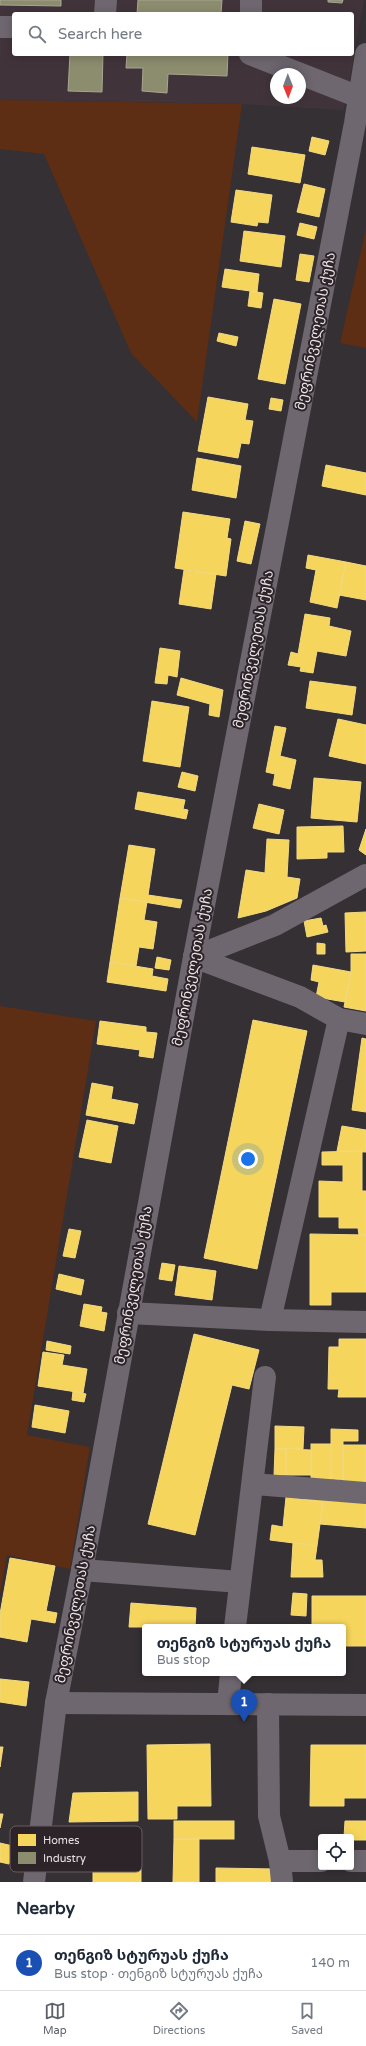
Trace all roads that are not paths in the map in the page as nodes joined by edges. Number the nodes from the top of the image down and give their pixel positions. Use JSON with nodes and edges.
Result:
{"nodes":[{"id":1,"x":106,"y":0,"type":"edge"},
{"id":2,"x":251,"y":0,"type":"edge"},
{"id":3,"x":106,"y":12,"type":"edge"},
{"id":4,"x":251,"y":12,"type":"edge"},
{"id":5,"x":0,"y":27,"type":"edge"},
{"id":6,"x":12,"y":27,"type":"edge"},
{"id":7,"x":366,"y":54,"type":"edge"},
{"id":8,"x":255,"y":56,"type":"edge"},
{"id":9,"x":359,"y":97,"type":"junction"},
{"id":10,"x":360,"y":121,"type":"edge"},
{"id":11,"x":366,"y":875,"type":"edge"},
{"id":12,"x":194,"y":957,"type":"junction"},
{"id":13,"x":338,"y":1019,"type":"junction"},
{"id":14,"x":366,"y":1024,"type":"edge"},
{"id":15,"x":128,"y":1313,"type":"junction"},
{"id":16,"x":270,"y":1320,"type":"junction"},
{"id":17,"x":366,"y":1322,"type":"edge"},
{"id":18,"x":265,"y":1377,"type":"dead end"},
{"id":19,"x":252,"y":1484,"type":"junction"},
{"id":20,"x":366,"y":1493,"type":"edge"},
{"id":21,"x":82,"y":1570,"type":"junction"},
{"id":22,"x":240,"y":1582,"type":"junction"},
{"id":23,"x":235,"y":1624,"type":"edge"},
{"id":24,"x":231,"y":1676,"type":"edge"},
{"id":25,"x":56,"y":1703,"type":"junction"},
{"id":26,"x":228,"y":1704,"type":"junction"},
{"id":27,"x":268,"y":1704,"type":"junction"},
{"id":28,"x":366,"y":1705,"type":"edge"},
{"id":29,"x":41,"y":1826,"type":"edge"},
{"id":30,"x":354,"y":1861,"type":"edge"},
{"id":31,"x":366,"y":1861,"type":"edge"},
{"id":32,"x":318,"y":1862,"type":"edge"},
{"id":33,"x":35,"y":1872,"type":"edge"},
{"id":34,"x":281,"y":1872,"type":"edge"},
{"id":35,"x":34,"y":1882,"type":"edge"}],
"edges":[{"from":1,"to":3,"type":"street"},
{"from":2,"to":4,"type":"street"},
{"from":5,"to":6,"type":"street"},
{"from":7,"to":9,"type":"street","name":"მეფრინველეთას ქუჩა"},
{"from":8,"to":9,"type":"street"},
{"from":9,"to":10,"type":"street","name":"მეფრინველეთას ქუჩა"},
{"from":10,"to":12,"type":"street","name":"მეფრინველეთას ქუჩა"},
{"from":11,"to":12,"type":"street"},
{"from":12,"to":13,"type":"street"},
{"from":12,"to":15,"type":"street","name":"მეფრინველეთას ქუჩა"},
{"from":13,"to":14,"type":"street"},
{"from":13,"to":16,"type":"street"},
{"from":15,"to":16,"type":"street"},
{"from":15,"to":21,"type":"street","name":"მეფრინველეთას ქუჩა"},
{"from":16,"to":17,"type":"street"},
{"from":18,"to":19,"type":"street"},
{"from":19,"to":20,"type":"street"},
{"from":19,"to":22,"type":"street"},
{"from":21,"to":22,"type":"street"},
{"from":21,"to":25,"type":"street","name":"მეფრინველეთას ქუჩა"},
{"from":22,"to":23,"type":"street"},
{"from":24,"to":26,"type":"street"},
{"from":25,"to":26,"type":"street"},
{"from":25,"to":29,"type":"street","name":"მეფრინველეთას ქუჩა"},
{"from":26,"to":27,"type":"street"},
{"from":27,"to":28,"type":"street"},
{"from":27,"to":34,"type":"street"},
{"from":30,"to":31,"type":"street"},
{"from":32,"to":34,"type":"street"},
{"from":33,"to":35,"type":"street","name":"მეფრინველეთას ქუჩა"}]}
